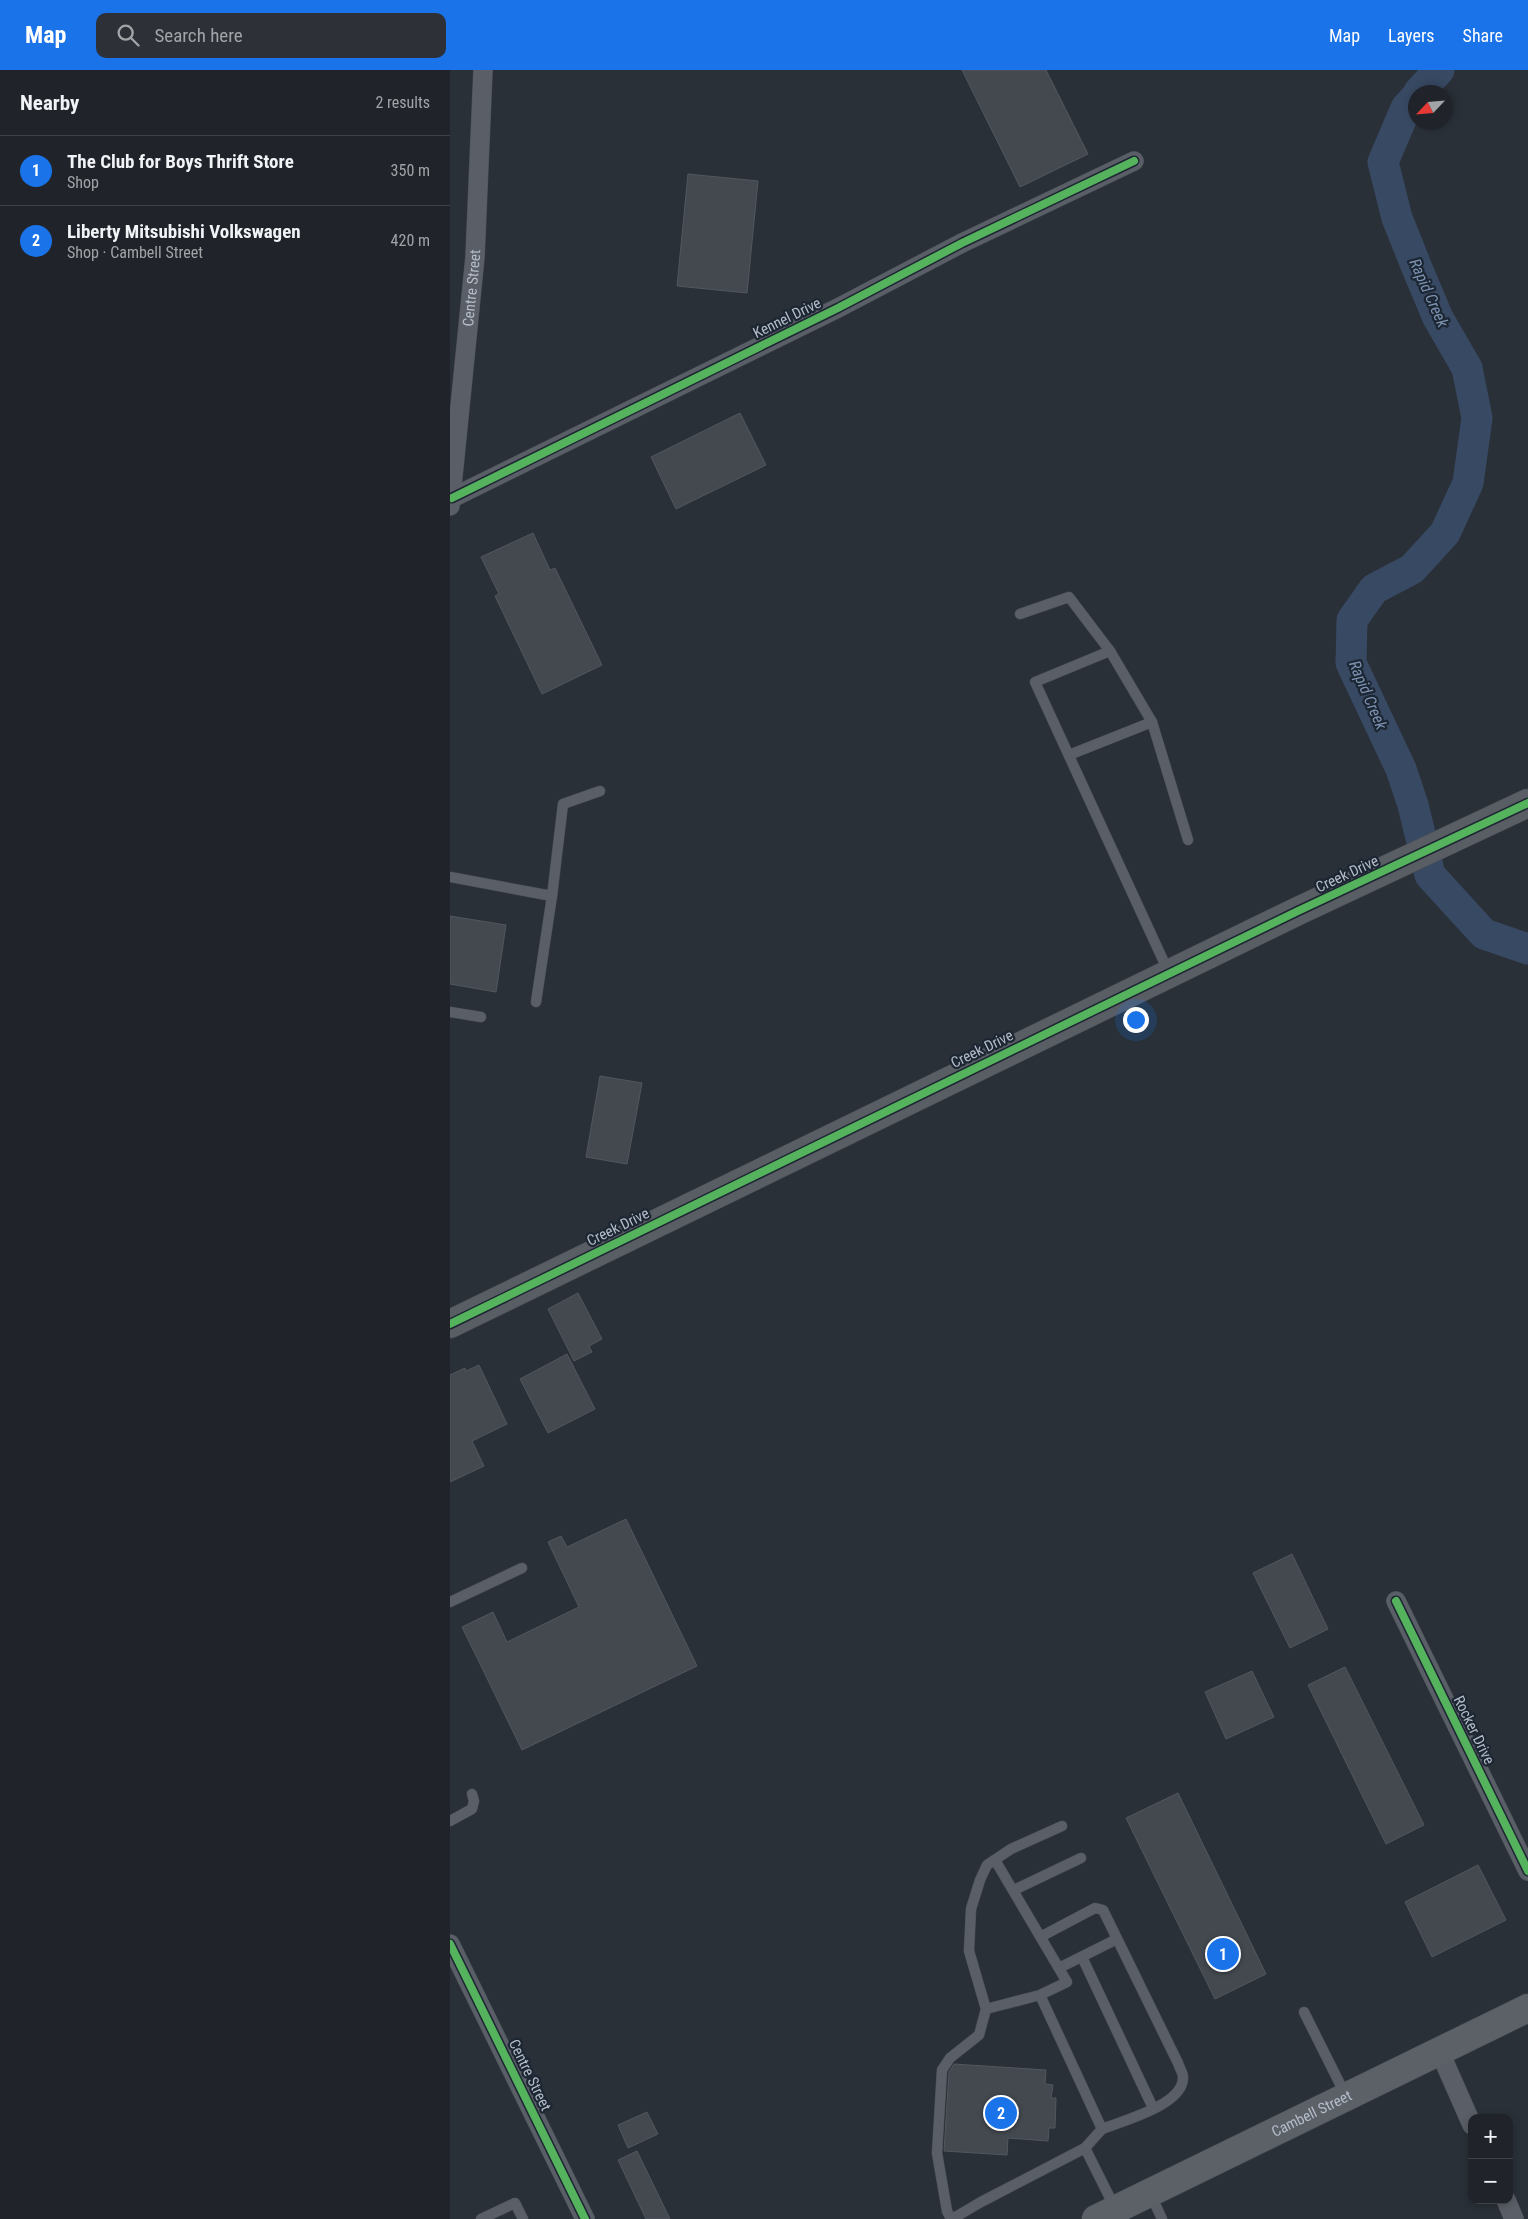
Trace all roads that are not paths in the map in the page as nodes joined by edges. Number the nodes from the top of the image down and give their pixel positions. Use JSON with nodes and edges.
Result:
{"nodes":[{"id":1,"x":483,"y":70,"type":"edge"},
{"id":2,"x":1134,"y":161,"type":"dead end"},
{"id":3,"x":451,"y":502,"type":"edge"},
{"id":4,"x":1020,"y":614,"type":"dead end"},
{"id":5,"x":1110,"y":651,"type":"junction"},
{"id":6,"x":1152,"y":722,"type":"junction"},
{"id":7,"x":1069,"y":755,"type":"junction"},
{"id":8,"x":600,"y":791,"type":"dead end"},
{"id":9,"x":1528,"y":803,"type":"edge"},
{"id":10,"x":1188,"y":840,"type":"dead end"},
{"id":11,"x":450,"y":878,"type":"edge"},
{"id":12,"x":552,"y":896,"type":"junction"},
{"id":13,"x":1170,"y":974,"type":"junction"},
{"id":14,"x":536,"y":1002,"type":"dead end"},
{"id":15,"x":450,"y":1012,"type":"edge"},
{"id":16,"x":481,"y":1017,"type":"dead end"},
{"id":17,"x":450,"y":1324,"type":"edge"},
{"id":18,"x":522,"y":1568,"type":"dead end"},
{"id":19,"x":1396,"y":1601,"type":"dead end"},
{"id":20,"x":450,"y":1602,"type":"edge"},
{"id":21,"x":472,"y":1794,"type":"dead end"},
{"id":22,"x":450,"y":1821,"type":"edge"},
{"id":23,"x":1062,"y":1826,"type":"dead end"},
{"id":24,"x":1081,"y":1858,"type":"dead end"},
{"id":25,"x":995,"y":1860,"type":"junction"},
{"id":26,"x":1528,"y":1870,"type":"edge"},
{"id":27,"x":1014,"y":1890,"type":"junction"},
{"id":28,"x":1042,"y":1936,"type":"junction"},
{"id":29,"x":1117,"y":1939,"type":"junction"},
{"id":30,"x":450,"y":1944,"type":"edge"},
{"id":31,"x":1082,"y":1956,"type":"junction"},
{"id":32,"x":1059,"y":1968,"type":"junction"},
{"id":33,"x":1040,"y":1995,"type":"junction"},
{"id":34,"x":1528,"y":2008,"type":"edge"},
{"id":35,"x":986,"y":2009,"type":"junction"},
{"id":36,"x":1304,"y":2012,"type":"dead end"},
{"id":37,"x":1439,"y":2050,"type":"junction"},
{"id":38,"x":1346,"y":2096,"type":"junction"},
{"id":39,"x":1153,"y":2108,"type":"junction"},
{"id":40,"x":1468,"y":2116,"type":"edge"},
{"id":41,"x":1102,"y":2129,"type":"junction"},
{"id":42,"x":1085,"y":2148,"type":"junction"},
{"id":43,"x":1150,"y":2193,"type":"junction"},
{"id":44,"x":1508,"y":2204,"type":"edge"},
{"id":45,"x":1106,"y":2214,"type":"edge"},
{"id":46,"x":481,"y":2219,"type":"edge"},
{"id":47,"x":523,"y":2219,"type":"edge"},
{"id":48,"x":585,"y":2219,"type":"edge"},
{"id":49,"x":952,"y":2219,"type":"edge"},
{"id":50,"x":1162,"y":2219,"type":"edge"},
{"id":51,"x":1514,"y":2219,"type":"edge"}],
"edges":[{"from":1,"to":3,"type":"street","name":"Centre Street"},
{"from":2,"to":3,"type":"street","name":"Kennel Drive"},
{"from":4,"to":5,"type":"lane"},
{"from":5,"to":6,"type":"lane"},
{"from":5,"to":7,"type":"lane"},
{"from":6,"to":7,"type":"lane"},
{"from":6,"to":10,"type":"lane"},
{"from":7,"to":13,"type":"lane"},
{"from":8,"to":12,"type":"lane"},
{"from":9,"to":13,"type":"street","name":"Creek Drive"},
{"from":11,"to":12,"type":"lane"},
{"from":12,"to":14,"type":"lane"},
{"from":13,"to":17,"type":"street","name":"Creek Drive"},
{"from":15,"to":16,"type":"lane"},
{"from":18,"to":20,"type":"lane"},
{"from":19,"to":26,"type":"street","name":"Rocker Drive"},
{"from":21,"to":22,"type":"lane"},
{"from":23,"to":25,"type":"lane"},
{"from":24,"to":27,"type":"lane"},
{"from":25,"to":27,"type":"lane"},
{"from":25,"to":35,"type":"lane"},
{"from":27,"to":28,"type":"lane"},
{"from":28,"to":29,"type":"lane"},
{"from":28,"to":32,"type":"lane"},
{"from":29,"to":31,"type":"lane"},
{"from":29,"to":39,"type":"lane"},
{"from":30,"to":48,"type":"street","name":"Centre Street"},
{"from":31,"to":32,"type":"lane"},
{"from":31,"to":39,"type":"lane"},
{"from":32,"to":33,"type":"lane"},
{"from":33,"to":35,"type":"lane"},
{"from":33,"to":41,"type":"lane"},
{"from":34,"to":37,"type":"main road","name":"Cambell Street"},
{"from":35,"to":49,"type":"lane"},
{"from":36,"to":38,"type":"lane"},
{"from":37,"to":38,"type":"main road","name":"Cambell Street"},
{"from":37,"to":40,"type":"street"},
{"from":38,"to":43,"type":"main road","name":"Cambell Street"},
{"from":39,"to":41,"type":"lane"},
{"from":41,"to":42,"type":"lane"},
{"from":42,"to":45,"type":"lane"},
{"from":42,"to":49,"type":"lane"},
{"from":43,"to":45,"type":"main road","name":"Cambell Street"},
{"from":43,"to":50,"type":"lane"},
{"from":44,"to":51,"type":"street"},
{"from":46,"to":47,"type":"lane"}]}
